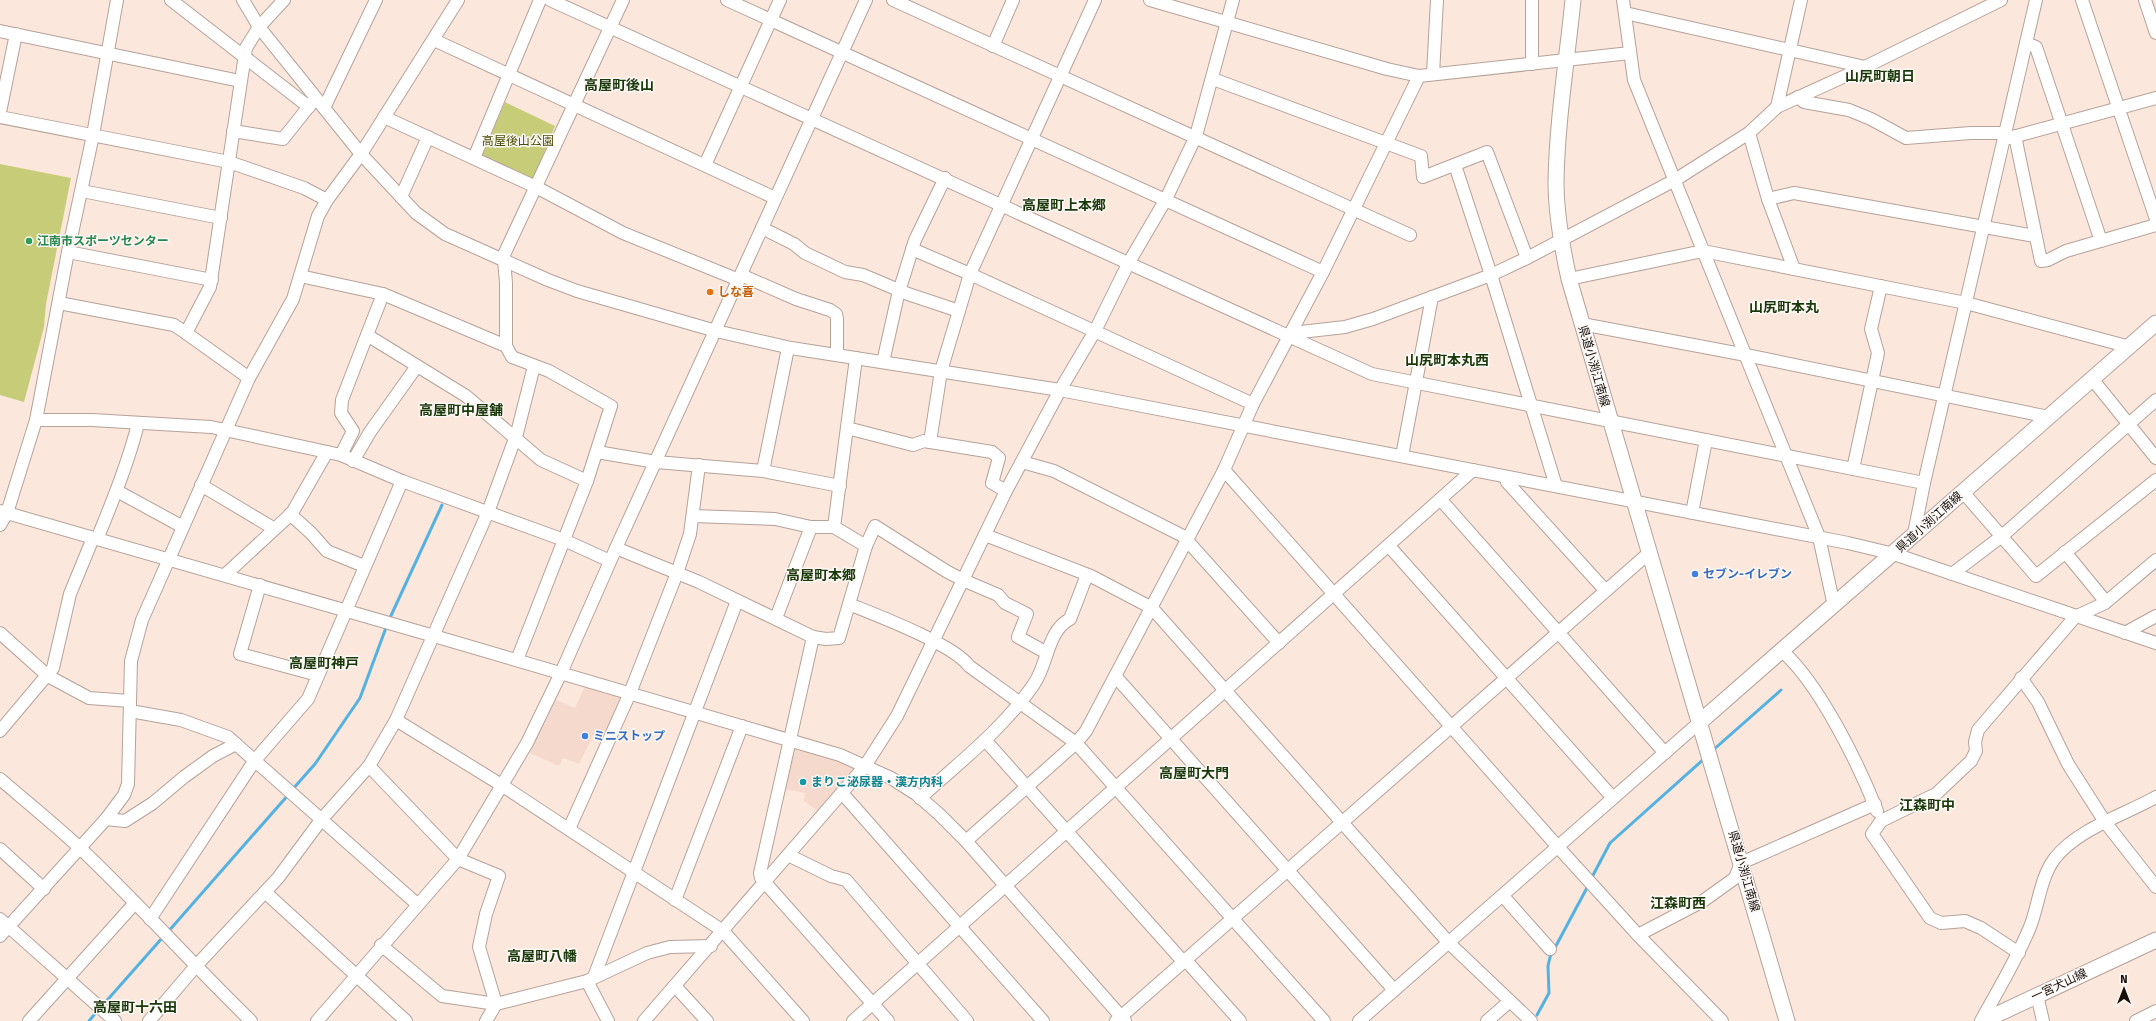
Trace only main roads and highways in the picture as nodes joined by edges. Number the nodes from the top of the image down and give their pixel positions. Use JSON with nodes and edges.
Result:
{"nodes":[{"id":1,"x":1573,"y":0,"type":"edge"},
{"id":2,"x":2156,"y":323,"type":"edge"},
{"id":3,"x":1701,"y":721,"type":"junction"},
{"id":4,"x":2156,"y":940,"type":"edge"},
{"id":5,"x":1787,"y":1021,"type":"edge"},
{"id":6,"x":1982,"y":1021,"type":"edge"}],
"edges":[{"from":1,"to":3,"type":"main road","name":"県道小渕江南線"},
{"from":2,"to":3,"type":"main road","name":"県道小渕江南線"},
{"from":3,"to":5,"type":"main road","name":"県道小渕江南線"},
{"from":4,"to":6,"type":"main road","name":"一宮犬山線"}]}
